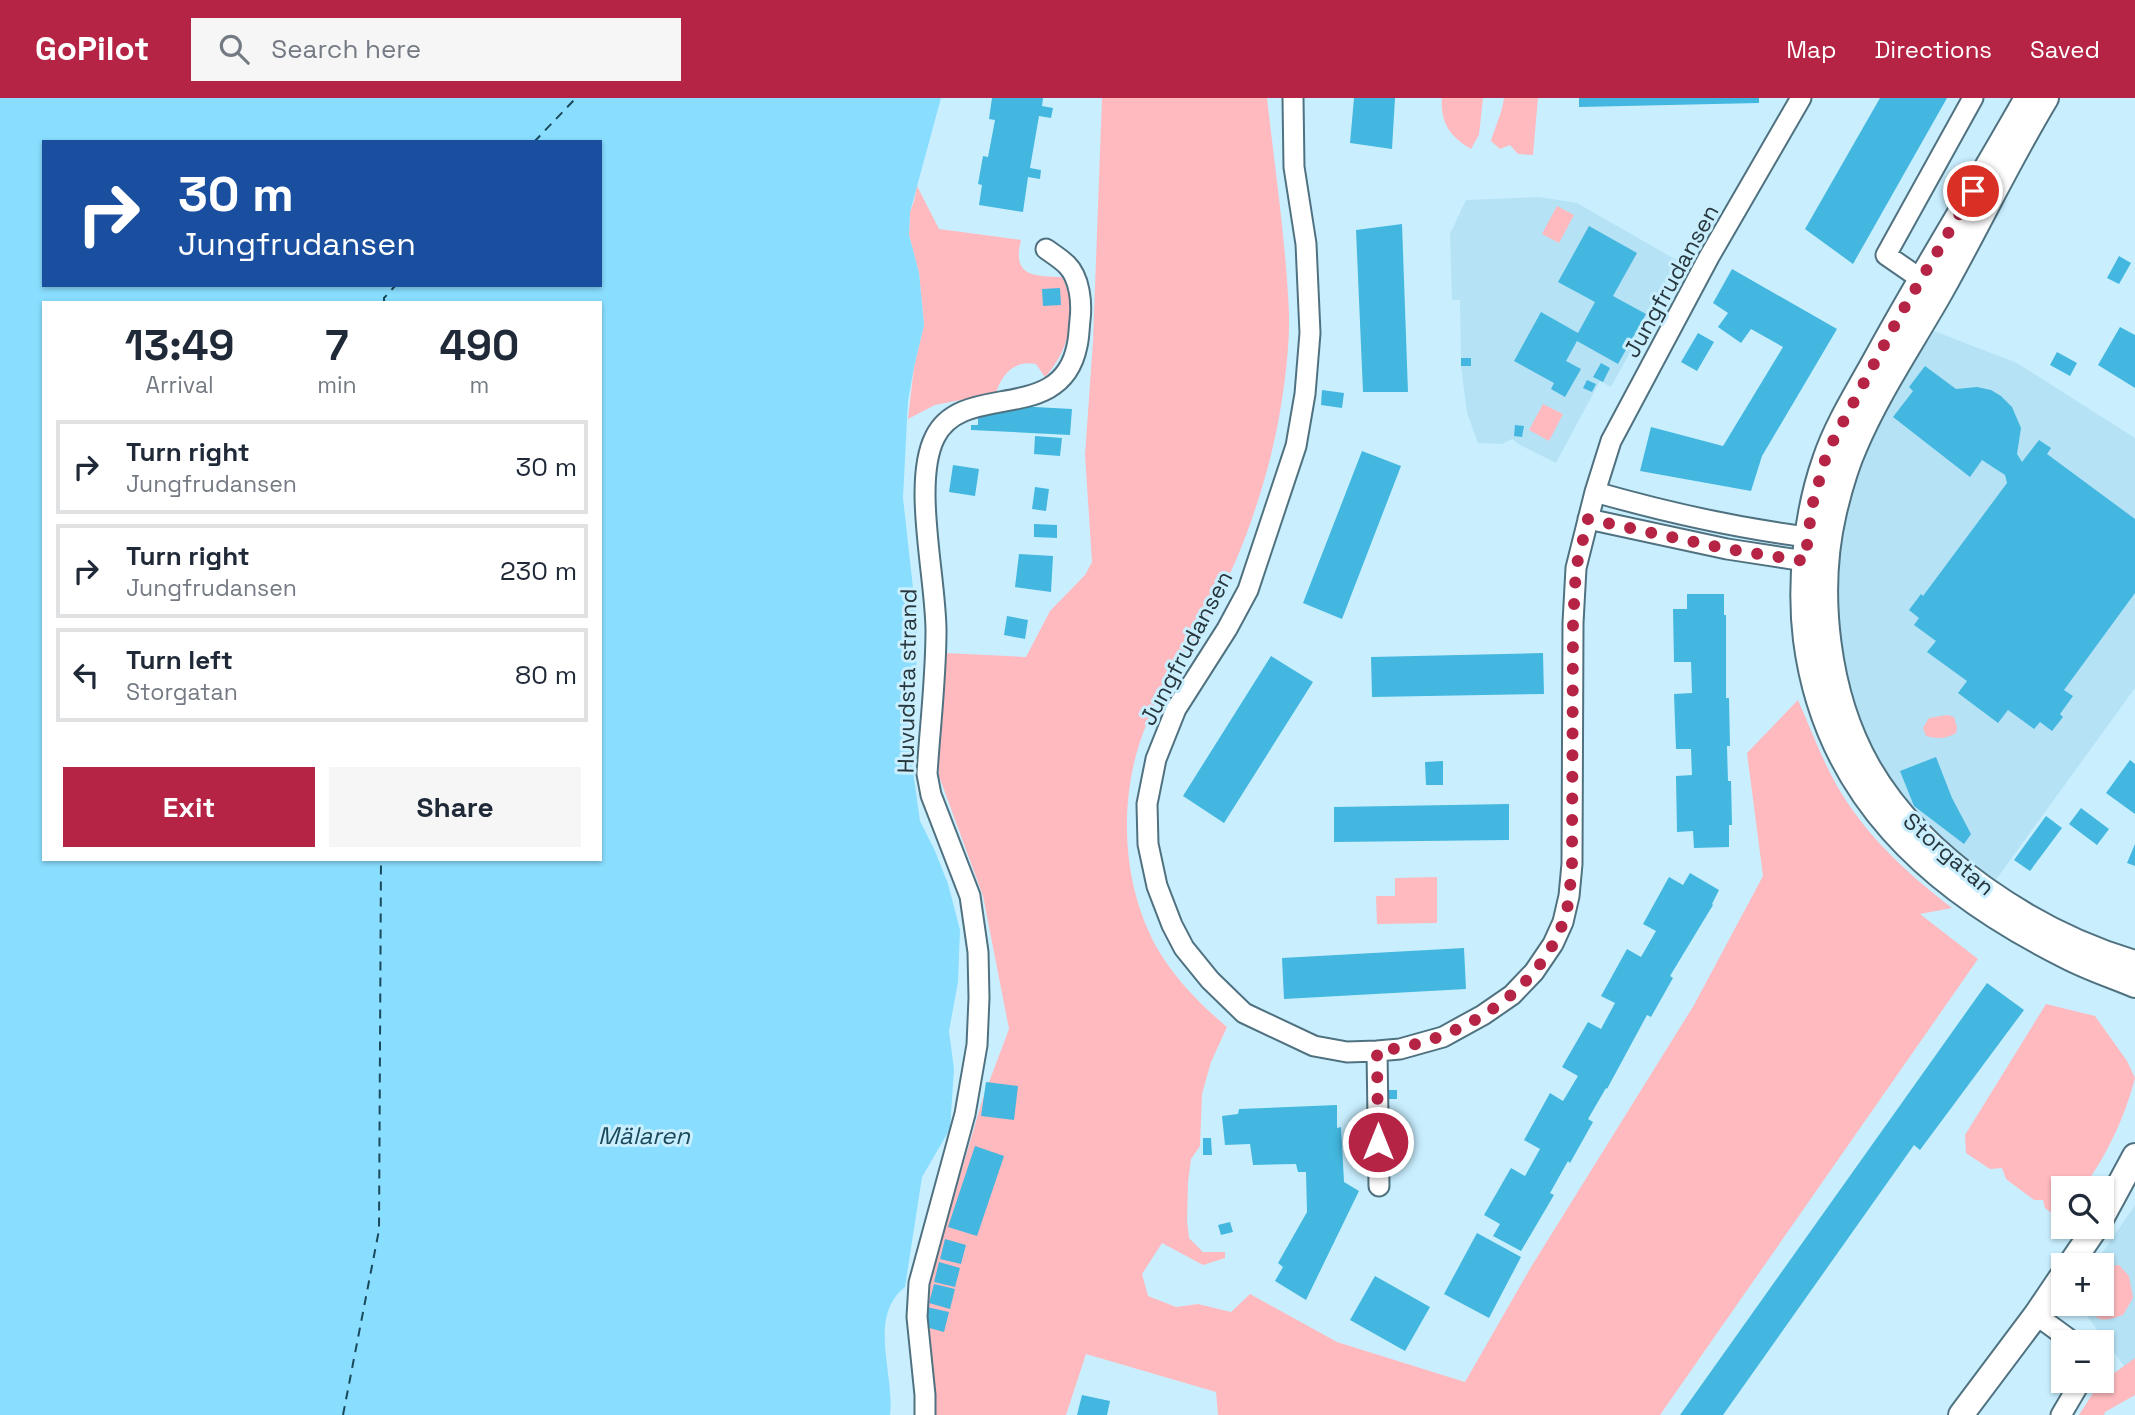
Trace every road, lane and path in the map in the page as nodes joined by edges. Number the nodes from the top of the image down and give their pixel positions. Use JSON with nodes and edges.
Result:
{"nodes":[{"id":1,"x":1293,"y":98,"type":"edge"},
{"id":2,"x":1801,"y":98,"type":"edge"},
{"id":3,"x":1973,"y":98,"type":"edge"},
{"id":4,"x":2027,"y":98,"type":"edge"},
{"id":5,"x":2046,"y":98,"type":"edge"},
{"id":6,"x":1046,"y":249,"type":"dead end"},
{"id":7,"x":1930,"y":286,"type":"junction"},
{"id":8,"x":1595,"y":492,"type":"junction"},
{"id":9,"x":1588,"y":519,"type":"junction"},
{"id":10,"x":1818,"y":550,"type":"junction"},
{"id":11,"x":2066,"y":957,"type":"junction"},
{"id":12,"x":2135,"y":963,"type":"edge"},
{"id":13,"x":2135,"y":985,"type":"edge"},
{"id":14,"x":2135,"y":999,"type":"edge"},
{"id":15,"x":1377,"y":1051,"type":"junction"},
{"id":16,"x":2135,"y":1156,"type":"edge"},
{"id":17,"x":1379,"y":1186,"type":"dead end"},
{"id":18,"x":2114,"y":1195,"type":"edge"},
{"id":19,"x":2051,"y":1293,"type":"edge"},
{"id":20,"x":2036,"y":1315,"type":"junction"},
{"id":21,"x":2057,"y":1330,"type":"edge"},
{"id":22,"x":2074,"y":1393,"type":"edge"},
{"id":23,"x":925,"y":1415,"type":"edge"},
{"id":24,"x":1961,"y":1415,"type":"edge"},
{"id":25,"x":2061,"y":1415,"type":"edge"}],
"edges":[{"from":1,"to":15,"type":"street","name":"Jungfrudansen"},
{"from":2,"to":8,"type":"street","name":"Jungfrudansen"},
{"from":3,"to":7,"type":"street"},
{"from":4,"to":7,"type":"street","name":"Storgatan"},
{"from":5,"to":7,"type":"street","name":"Storgatan"},
{"from":6,"to":23,"type":"street","name":"Huvudsta strand"},
{"from":7,"to":10,"type":"street","name":"Storgatan"},
{"from":8,"to":9,"type":"street","name":"Jungfrudansen"},
{"from":8,"to":10,"type":"street"},
{"from":9,"to":10,"type":"street"},
{"from":9,"to":15,"type":"street","name":"Jungfrudansen"},
{"from":10,"to":11,"type":"street","name":"Storgatan"},
{"from":10,"to":12,"type":"street","name":"Storgatan"},
{"from":11,"to":13,"type":"street","name":"Storgatan"},
{"from":11,"to":14,"type":"street","name":"Storgatan"},
{"from":15,"to":17,"type":"street"},
{"from":16,"to":18,"type":"street"},
{"from":19,"to":20,"type":"street"},
{"from":20,"to":21,"type":"street"},
{"from":20,"to":24,"type":"street"},
{"from":22,"to":25,"type":"street"}]}
